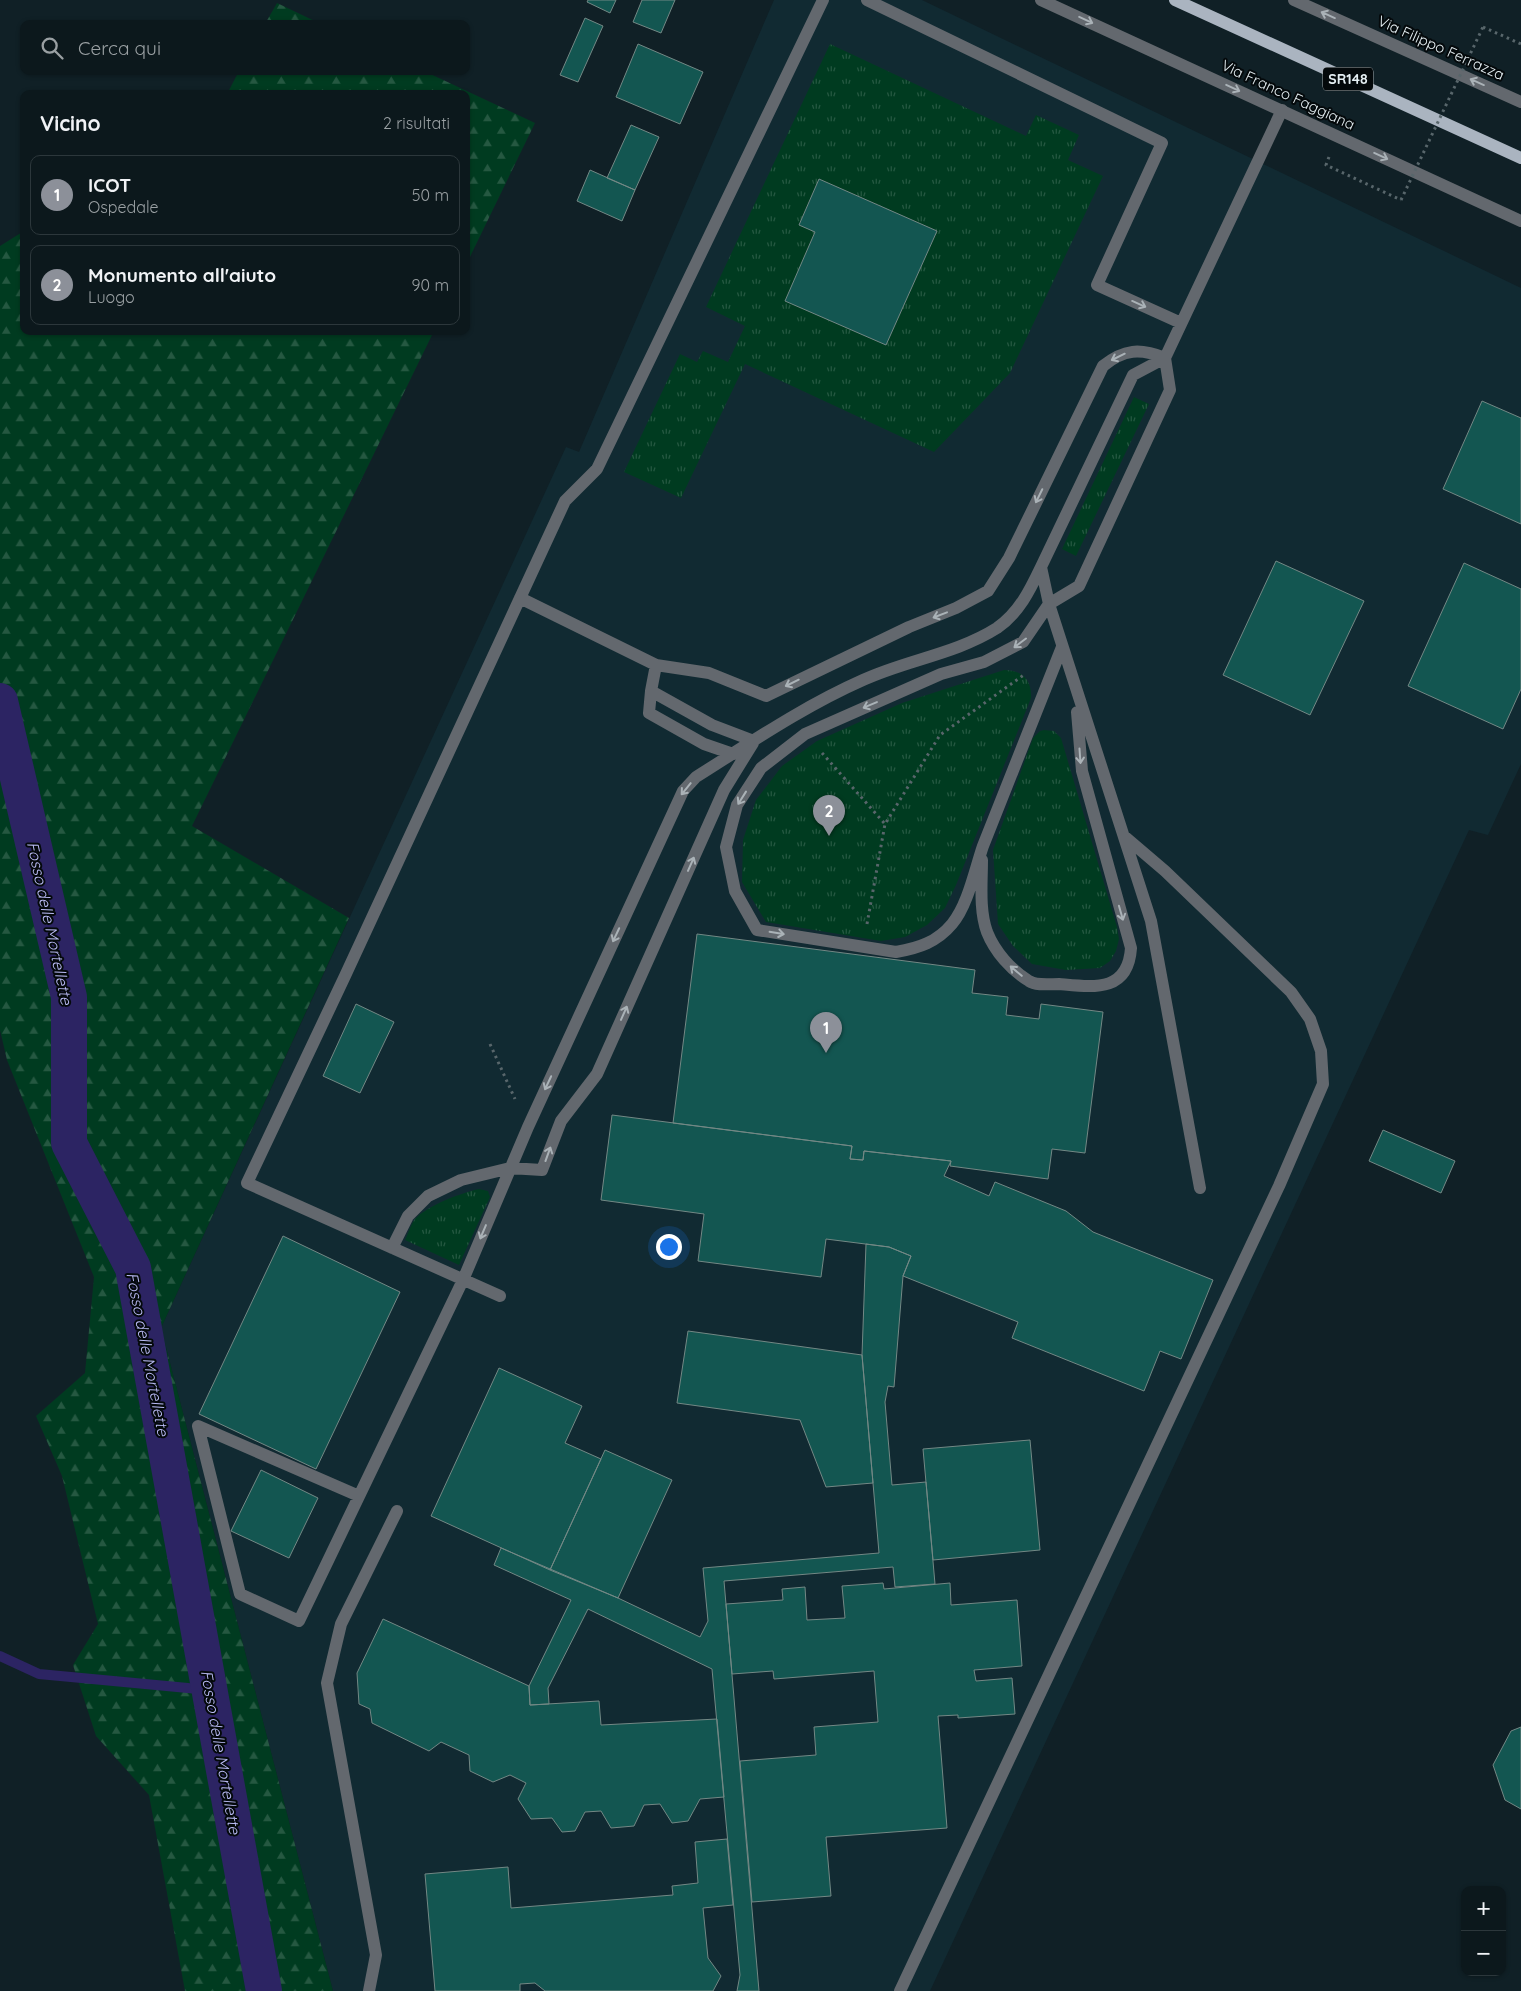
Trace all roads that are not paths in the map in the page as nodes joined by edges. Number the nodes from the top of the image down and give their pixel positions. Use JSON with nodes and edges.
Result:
{"nodes":[{"id":1,"x":823,"y":0,"type":"edge"},
{"id":2,"x":867,"y":0,"type":"edge"},
{"id":3,"x":1041,"y":0,"type":"edge"},
{"id":4,"x":1175,"y":0,"type":"edge"},
{"id":5,"x":1294,"y":0,"type":"edge"},
{"id":6,"x":1521,"y":102,"type":"edge"},
{"id":7,"x":1282,"y":110,"type":"junction"},
{"id":8,"x":1521,"y":158,"type":"edge"},
{"id":9,"x":1521,"y":221,"type":"edge"},
{"id":10,"x":1181,"y":323,"type":"junction"},
{"id":11,"x":1164,"y":358,"type":"junction"},
{"id":12,"x":1041,"y":568,"type":"junction"},
{"id":13,"x":520,"y":598,"type":"junction"},
{"id":14,"x":1049,"y":604,"type":"junction"},
{"id":15,"x":1062,"y":647,"type":"junction"},
{"id":16,"x":656,"y":665,"type":"junction"},
{"id":17,"x":1076,"y":690,"type":"junction"},
{"id":18,"x":651,"y":691,"type":"junction"},
{"id":19,"x":754,"y":741,"type":"junction"},
{"id":20,"x":733,"y":754,"type":"junction"},
{"id":21,"x":1124,"y":836,"type":"junction"},
{"id":22,"x":982,"y":849,"type":"junction"},
{"id":23,"x":510,"y":1168,"type":"junction"},
{"id":24,"x":1200,"y":1188,"type":"dead end"},
{"id":25,"x":392,"y":1248,"type":"junction"},
{"id":26,"x":463,"y":1280,"type":"junction"},
{"id":27,"x":500,"y":1296,"type":"dead end"},
{"id":28,"x":359,"y":1496,"type":"junction"},
{"id":29,"x":397,"y":1511,"type":"dead end"},
{"id":30,"x":369,"y":1991,"type":"edge"},
{"id":31,"x":900,"y":1991,"type":"edge"}],
"edges":[{"from":1,"to":13,"type":"street"},
{"from":2,"to":10,"type":"street","one_way":true},
{"from":3,"to":7,"type":"street","name":"Via Franco Faggiana","one_way":true},
{"from":4,"to":8,"type":"main road","number":"SR148"},
{"from":6,"to":5,"type":"street","name":"Via Filippo Ferrazza","one_way":true},
{"from":7,"to":9,"type":"street","name":"Via Franco Faggiana","one_way":true},
{"from":7,"to":10,"type":"street"},
{"from":10,"to":11,"type":"street"},
{"from":11,"to":12,"type":"street"},
{"from":11,"to":14,"type":"street"},
{"from":11,"to":16,"type":"street","one_way":true},
{"from":12,"to":14,"type":"street"},
{"from":12,"to":19,"type":"street"},
{"from":13,"to":16,"type":"street"},
{"from":13,"to":25,"type":"street"},
{"from":14,"to":15,"type":"street"},
{"from":14,"to":22,"type":"street","one_way":true},
{"from":15,"to":17,"type":"street"},
{"from":15,"to":22,"type":"street"},
{"from":16,"to":18,"type":"street"},
{"from":17,"to":21,"type":"street"},
{"from":17,"to":22,"type":"street","one_way":true},
{"from":18,"to":19,"type":"street"},
{"from":18,"to":20,"type":"street"},
{"from":19,"to":20,"type":"street"},
{"from":23,"to":19,"type":"street","one_way":true},
{"from":20,"to":23,"type":"street","one_way":true},
{"from":21,"to":24,"type":"street"},
{"from":21,"to":31,"type":"street"},
{"from":23,"to":25,"type":"street"},
{"from":23,"to":26,"type":"street","one_way":true},
{"from":25,"to":26,"type":"street"},
{"from":26,"to":27,"type":"street"},
{"from":26,"to":28,"type":"street"},
{"from":28,"to":28,"type":"street"},
{"from":29,"to":30,"type":"street"}]}
